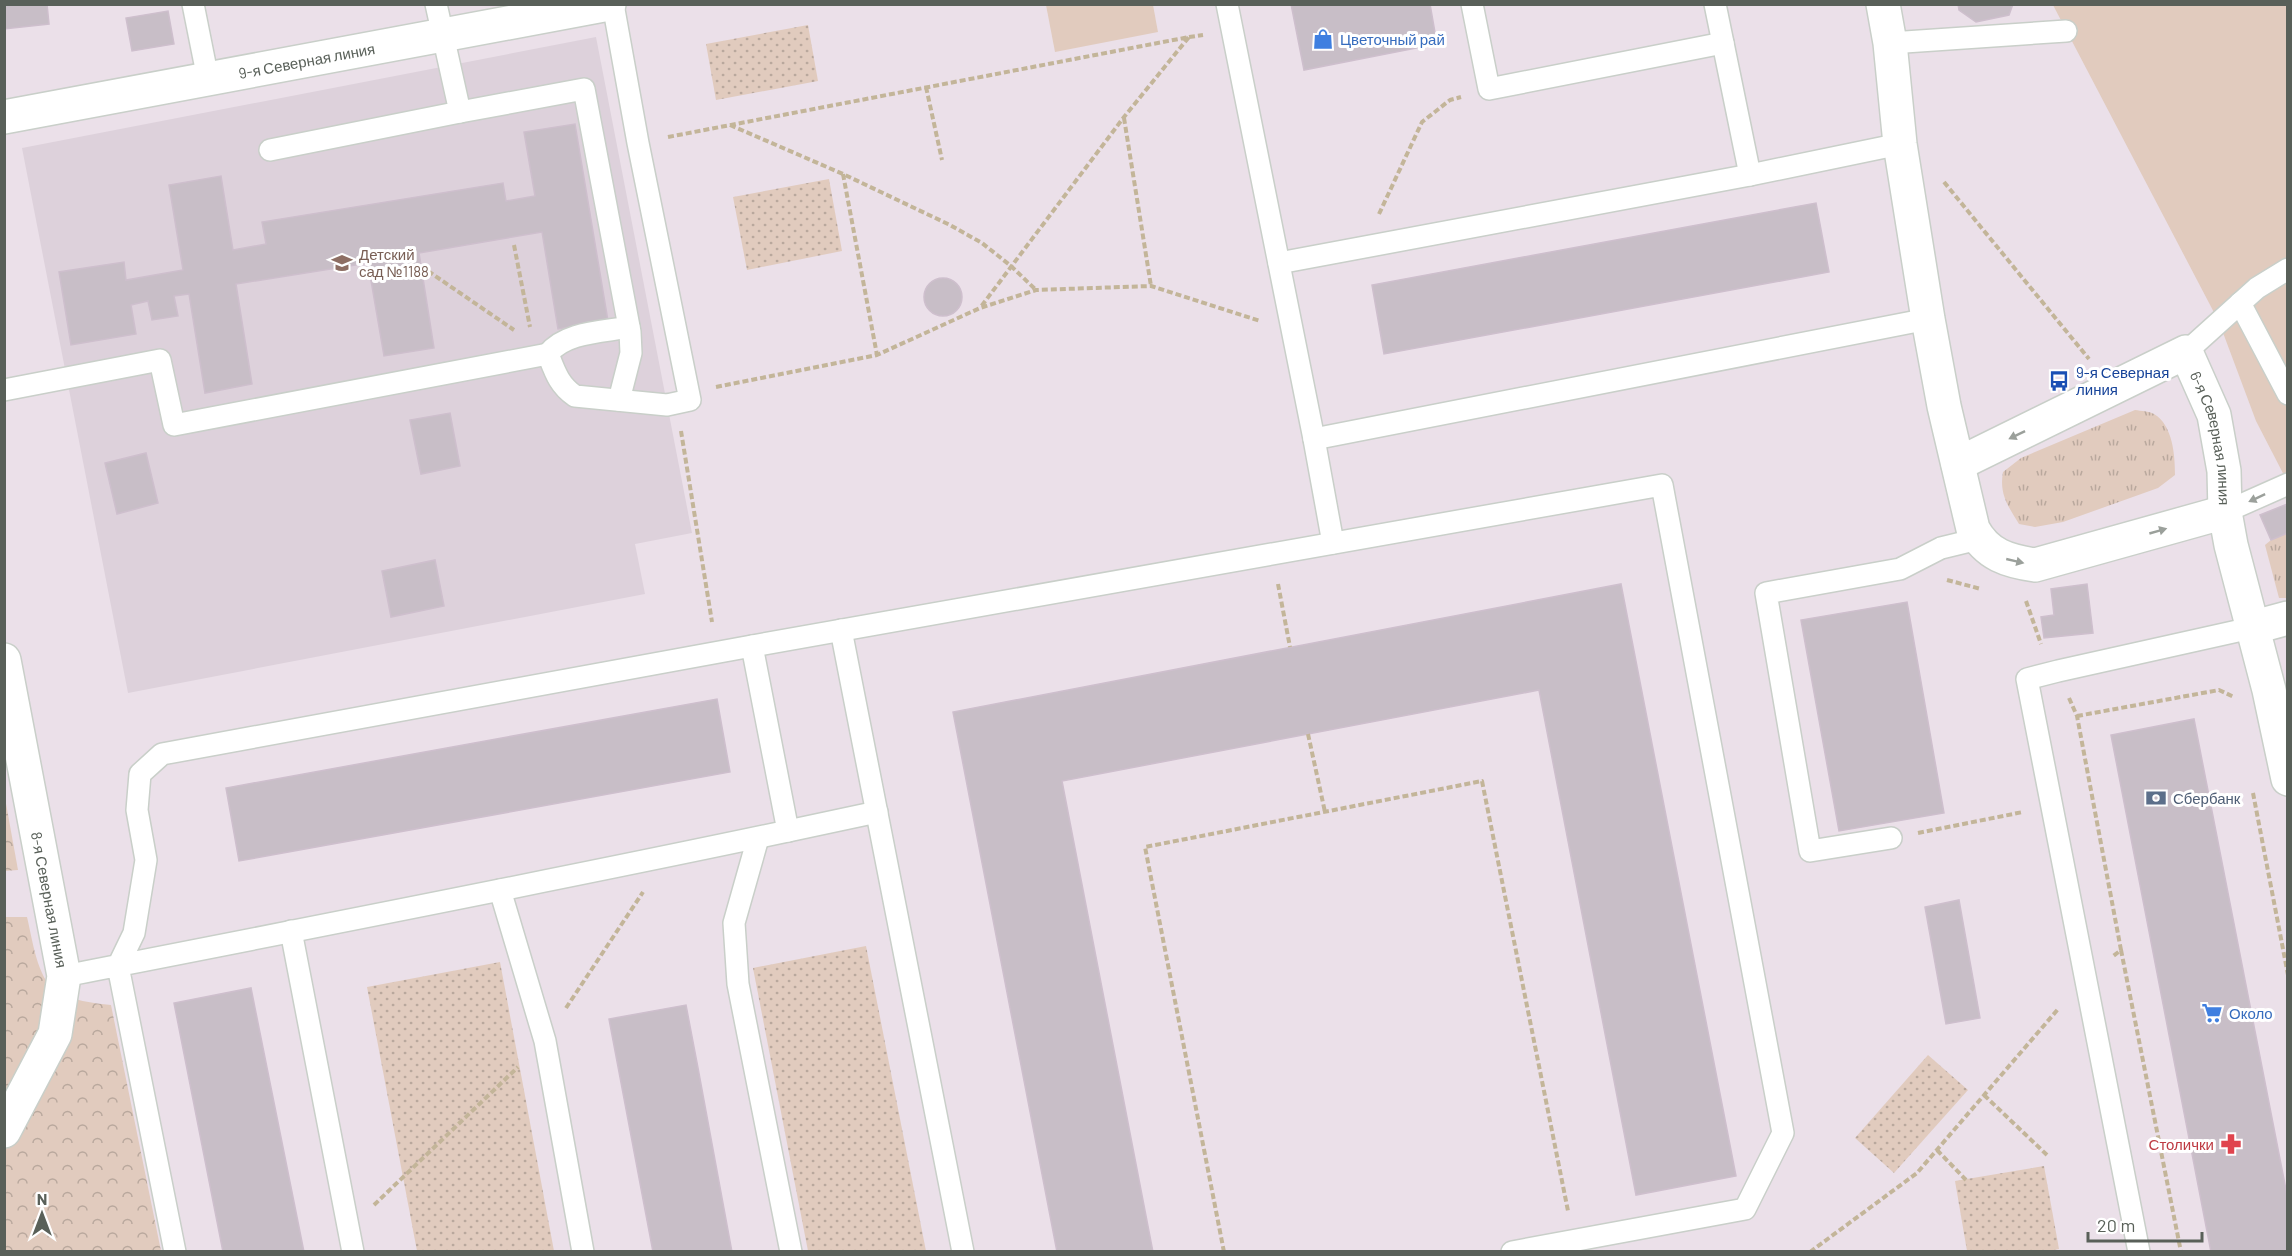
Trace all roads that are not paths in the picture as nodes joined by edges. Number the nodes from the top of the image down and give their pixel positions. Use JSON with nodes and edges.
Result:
{"nodes":[{"id":1,"x":194,"y":4,"type":"edge"},
{"id":2,"x":436,"y":4,"type":"edge"},
{"id":3,"x":611,"y":4,"type":"edge"},
{"id":4,"x":1227,"y":4,"type":"edge"},
{"id":5,"x":1472,"y":4,"type":"edge"},
{"id":6,"x":1715,"y":4,"type":"edge"},
{"id":7,"x":1884,"y":4,"type":"edge"},
{"id":8,"x":2066,"y":30,"type":"dead end"},
{"id":9,"x":442,"y":36,"type":"junction"},
{"id":10,"x":1723,"y":43,"type":"junction"},
{"id":11,"x":1890,"y":43,"type":"junction"},
{"id":12,"x":208,"y":79,"type":"junction"},
{"id":13,"x":460,"y":112,"type":"junction"},
{"id":14,"x":4,"y":117,"type":"edge"},
{"id":15,"x":1900,"y":144,"type":"junction"},
{"id":16,"x":270,"y":150,"type":"dead end"},
{"id":17,"x":1750,"y":175,"type":"junction"},
{"id":18,"x":1278,"y":264,"type":"junction"},
{"id":19,"x":2288,"y":269,"type":"edge"},
{"id":20,"x":2240,"y":303,"type":"junction"},
{"id":21,"x":1928,"y":319,"type":"junction"},
{"id":22,"x":629,"y":327,"type":"junction"},
{"id":23,"x":540,"y":349,"type":"junction"},
{"id":24,"x":2186,"y":352,"type":"junction"},
{"id":25,"x":4,"y":390,"type":"edge"},
{"id":26,"x":2288,"y":394,"type":"edge"},
{"id":27,"x":619,"y":400,"type":"junction"},
{"id":28,"x":1314,"y":440,"type":"junction"},
{"id":29,"x":1958,"y":464,"type":"junction"},
{"id":30,"x":2288,"y":484,"type":"edge"},
{"id":31,"x":2225,"y":512,"type":"junction"},
{"id":32,"x":1978,"y":539,"type":"junction"},
{"id":33,"x":1333,"y":543,"type":"junction"},
{"id":34,"x":2288,"y":618,"type":"edge"},
{"id":35,"x":2252,"y":627,"type":"junction"},
{"id":36,"x":841,"y":630,"type":"junction"},
{"id":37,"x":752,"y":646,"type":"junction"},
{"id":38,"x":4,"y":660,"type":"edge"},
{"id":39,"x":2288,"y":779,"type":"edge"},
{"id":40,"x":877,"y":812,"type":"junction"},
{"id":41,"x":788,"y":831,"type":"junction"},
{"id":42,"x":758,"y":838,"type":"junction"},
{"id":43,"x":1891,"y":838,"type":"road end"},
{"id":44,"x":500,"y":890,"type":"junction"},
{"id":45,"x":291,"y":931,"type":"junction"},
{"id":46,"x":118,"y":966,"type":"junction"},
{"id":47,"x":64,"y":976,"type":"junction"},
{"id":48,"x":4,"y":1131,"type":"edge"},
{"id":49,"x":175,"y":1251,"type":"edge"},
{"id":50,"x":353,"y":1251,"type":"edge"},
{"id":51,"x":583,"y":1251,"type":"edge"},
{"id":52,"x":791,"y":1251,"type":"edge"},
{"id":53,"x":963,"y":1251,"type":"edge"},
{"id":54,"x":1512,"y":1251,"type":"edge"},
{"id":55,"x":2139,"y":1251,"type":"edge"}],
"edges":[{"from":1,"to":12,"type":"lane"},
{"from":2,"to":9,"type":"lane"},
{"from":3,"to":9,"type":"street","name":"9-я Северная линия"},
{"from":3,"to":27,"type":"lane"},
{"from":4,"to":18,"type":"lane"},
{"from":5,"to":10,"type":"lane"},
{"from":6,"to":10,"type":"lane"},
{"from":7,"to":11,"type":"street"},
{"from":8,"to":11,"type":"lane"},
{"from":9,"to":12,"type":"street","name":"9-я Северная линия"},
{"from":9,"to":13,"type":"lane"},
{"from":10,"to":17,"type":"lane"},
{"from":11,"to":15,"type":"street"},
{"from":12,"to":14,"type":"street","name":"9-я Северная линия"},
{"from":13,"to":16,"type":"lane"},
{"from":13,"to":22,"type":"lane"},
{"from":15,"to":17,"type":"lane"},
{"from":15,"to":21,"type":"street"},
{"from":17,"to":18,"type":"lane"},
{"from":18,"to":28,"type":"lane"},
{"from":19,"to":20,"type":"lane"},
{"from":20,"to":24,"type":"lane"},
{"from":20,"to":26,"type":"lane"},
{"from":21,"to":28,"type":"lane"},
{"from":21,"to":29,"type":"street"},
{"from":22,"to":23,"type":"lane"},
{"from":22,"to":27,"type":"lane"},
{"from":23,"to":25,"type":"lane"},
{"from":23,"to":27,"type":"lane"},
{"from":24,"to":29,"type":"street","name":"6-я Северная линия","one_way":true},
{"from":24,"to":31,"type":"street","name":"6-я Северная линия"},
{"from":28,"to":33,"type":"lane"},
{"from":29,"to":32,"type":"street"},
{"from":30,"to":31,"type":"lane","one_way":true},
{"from":32,"to":31,"type":"street","name":"6-я Северная линия","one_way":true},
{"from":31,"to":35,"type":"street"},
{"from":32,"to":43,"type":"lane"},
{"from":33,"to":36,"type":"lane"},
{"from":33,"to":54,"type":"lane"},
{"from":34,"to":35,"type":"street"},
{"from":35,"to":39,"type":"street"},
{"from":35,"to":55,"type":"lane"},
{"from":36,"to":37,"type":"lane"},
{"from":36,"to":40,"type":"lane"},
{"from":37,"to":41,"type":"lane"},
{"from":37,"to":46,"type":"lane"},
{"from":38,"to":47,"type":"street","name":"8-я Северная линия"},
{"from":40,"to":41,"type":"lane"},
{"from":40,"to":53,"type":"lane"},
{"from":41,"to":42,"type":"lane"},
{"from":42,"to":44,"type":"lane"},
{"from":42,"to":52,"type":"lane"},
{"from":44,"to":45,"type":"lane"},
{"from":44,"to":51,"type":"lane"},
{"from":45,"to":46,"type":"lane"},
{"from":45,"to":50,"type":"lane"},
{"from":46,"to":47,"type":"lane"},
{"from":46,"to":49,"type":"lane"},
{"from":47,"to":48,"type":"street","name":"8-я Северная линия"}]}
